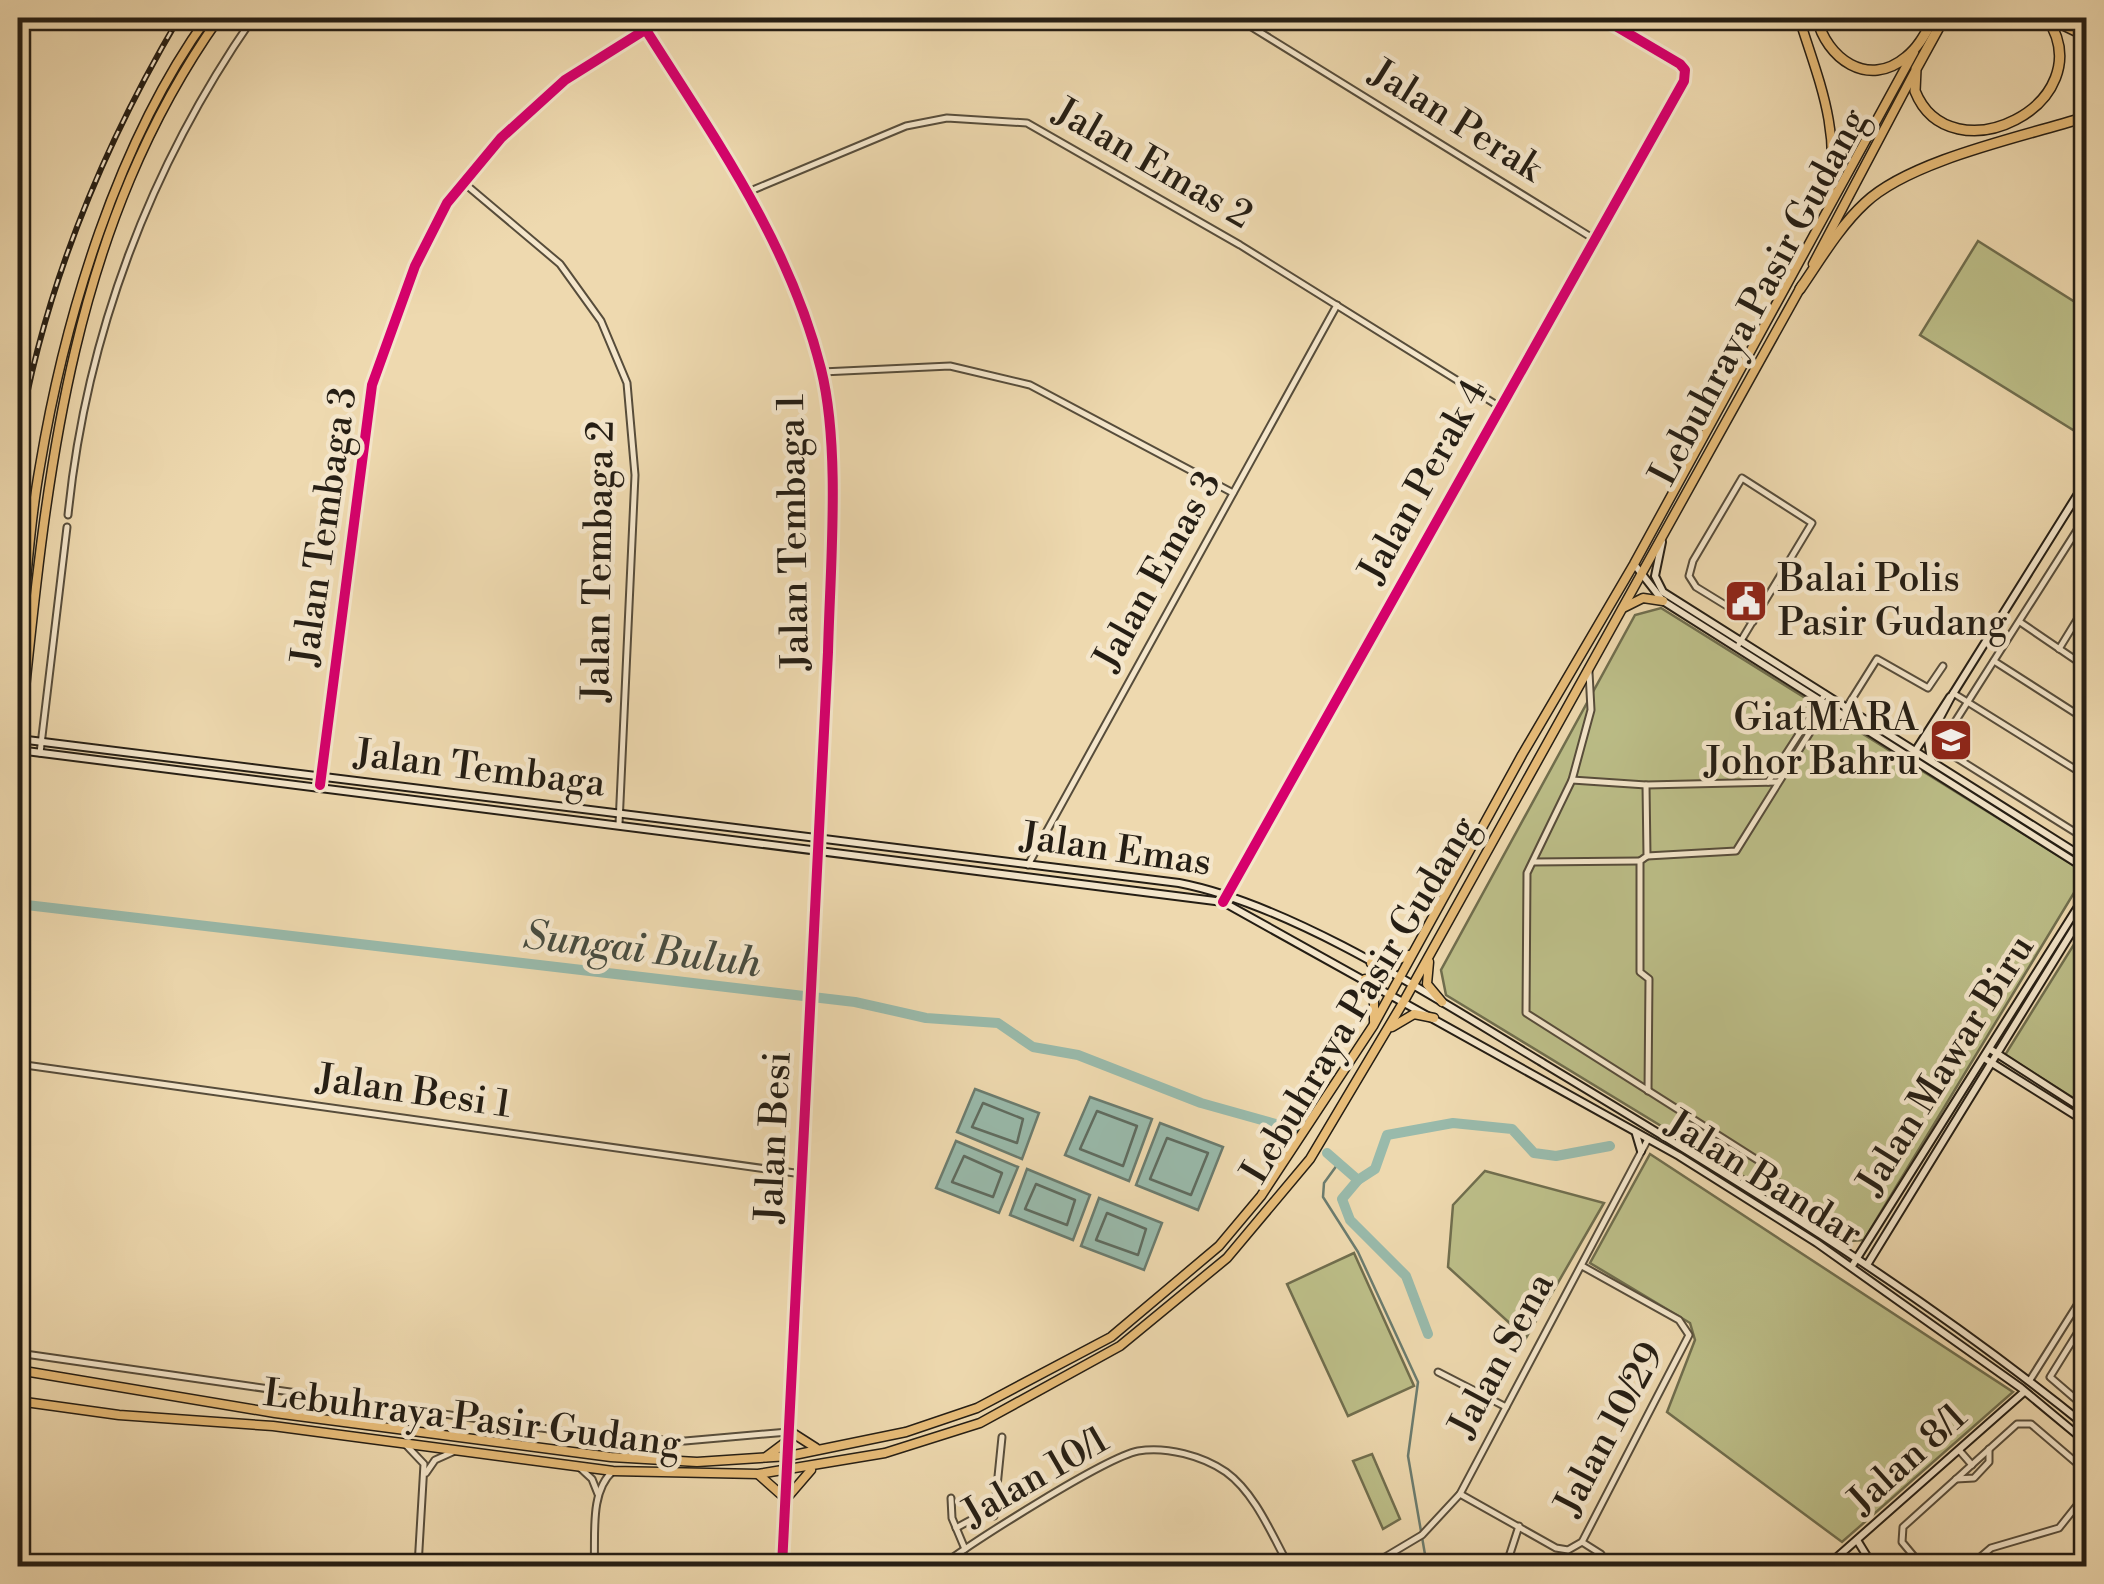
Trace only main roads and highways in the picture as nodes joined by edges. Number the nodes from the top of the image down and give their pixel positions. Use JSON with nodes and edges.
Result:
{"nodes":[{"id":1,"x":206,"y":18,"type":"edge"},
{"id":2,"x":220,"y":18,"type":"edge"},
{"id":3,"x":1800,"y":18,"type":"edge"},
{"id":4,"x":1817,"y":18,"type":"edge"},
{"id":5,"x":1934,"y":18,"type":"edge"},
{"id":6,"x":1944,"y":18,"type":"edge"},
{"id":7,"x":2048,"y":18,"type":"edge"},
{"id":8,"x":2079,"y":18,"type":"edge"},
{"id":9,"x":2086,"y":22,"type":"edge"},
{"id":10,"x":646,"y":30,"type":"road end"},
{"id":11,"x":2086,"y":36,"type":"edge"},
{"id":12,"x":1916,"y":48,"type":"junction"},
{"id":13,"x":1916,"y":69,"type":"junction"},
{"id":14,"x":2086,"y":117,"type":"edge"},
{"id":15,"x":1828,"y":213,"type":"junction"},
{"id":16,"x":1800,"y":289,"type":"junction"},
{"id":17,"x":1685,"y":471,"type":"junction"},
{"id":18,"x":1696,"y":478,"type":"junction"},
{"id":19,"x":2086,"y":482,"type":"edge"},
{"id":20,"x":1662,"y":541,"type":"junction"},
{"id":21,"x":1634,"y":564,"type":"junction"},
{"id":22,"x":1642,"y":576,"type":"junction"},
{"id":23,"x":1663,"y":600,"type":"junction"},
{"id":24,"x":1624,"y":608,"type":"junction"},
{"id":25,"x":1739,"y":644,"type":"junction"},
{"id":26,"x":18,"y":671,"type":"edge"},
{"id":27,"x":1826,"y":700,"type":"junction"},
{"id":28,"x":1845,"y":713,"type":"junction"},
{"id":29,"x":18,"y":739,"type":"edge"},
{"id":30,"x":1925,"y":739,"type":"junction"},
{"id":31,"x":1898,"y":740,"type":"junction"},
{"id":32,"x":18,"y":752,"type":"edge"},
{"id":33,"x":1913,"y":754,"type":"junction"},
{"id":34,"x":1932,"y":761,"type":"junction"},
{"id":35,"x":320,"y":781,"type":"junction"},
{"id":36,"x":619,"y":819,"type":"junction"},
{"id":37,"x":817,"y":838,"type":"junction"},
{"id":38,"x":817,"y":849,"type":"junction"},
{"id":39,"x":2086,"y":860,"type":"edge"},
{"id":40,"x":2086,"y":869,"type":"edge"},
{"id":41,"x":2086,"y":894,"type":"edge"},
{"id":42,"x":1226,"y":898,"type":"junction"},
{"id":43,"x":2086,"y":908,"type":"edge"},
{"id":44,"x":1418,"y":944,"type":"junction"},
{"id":45,"x":1433,"y":948,"type":"junction"},
{"id":46,"x":1371,"y":963,"type":"junction"},
{"id":47,"x":1364,"y":978,"type":"junction"},
{"id":48,"x":1399,"y":979,"type":"junction"},
{"id":49,"x":1412,"y":986,"type":"junction"},
{"id":50,"x":1392,"y":993,"type":"junction"},
{"id":51,"x":1404,"y":1001,"type":"junction"},
{"id":52,"x":1442,"y":1002,"type":"junction"},
{"id":53,"x":1434,"y":1018,"type":"junction"},
{"id":54,"x":1374,"y":1026,"type":"junction"},
{"id":55,"x":1386,"y":1031,"type":"junction"},
{"id":56,"x":1990,"y":1049,"type":"junction"},
{"id":57,"x":1998,"y":1055,"type":"junction"},
{"id":58,"x":1984,"y":1058,"type":"junction"},
{"id":59,"x":1992,"y":1064,"type":"junction"},
{"id":60,"x":2086,"y":1111,"type":"edge"},
{"id":61,"x":1636,"y":1119,"type":"junction"},
{"id":62,"x":2086,"y":1122,"type":"edge"},
{"id":63,"x":1630,"y":1129,"type":"junction"},
{"id":64,"x":1648,"y":1139,"type":"junction"},
{"id":65,"x":1672,"y":1141,"type":"junction"},
{"id":66,"x":1641,"y":1151,"type":"road end"},
{"id":67,"x":1867,"y":1241,"type":"junction"},
{"id":68,"x":1836,"y":1242,"type":"junction"},
{"id":69,"x":1857,"y":1257,"type":"junction"},
{"id":70,"x":1867,"y":1264,"type":"junction"},
{"id":71,"x":1852,"y":1266,"type":"junction"},
{"id":72,"x":1862,"y":1272,"type":"junction"},
{"id":73,"x":18,"y":1370,"type":"edge"},
{"id":74,"x":2025,"y":1392,"type":"junction"},
{"id":75,"x":18,"y":1401,"type":"edge"},
{"id":76,"x":2086,"y":1426,"type":"edge"},
{"id":77,"x":790,"y":1436,"type":"junction"},
{"id":78,"x":2086,"y":1442,"type":"edge"},
{"id":79,"x":823,"y":1449,"type":"junction"},
{"id":80,"x":789,"y":1456,"type":"junction"},
{"id":81,"x":762,"y":1458,"type":"junction"},
{"id":82,"x":815,"y":1468,"type":"junction"},
{"id":83,"x":788,"y":1471,"type":"junction"},
{"id":84,"x":758,"y":1474,"type":"junction"},
{"id":85,"x":786,"y":1500,"type":"junction"},
{"id":86,"x":1858,"y":1540,"type":"junction"},
{"id":87,"x":782,"y":1566,"type":"edge"},
{"id":88,"x":1827,"y":1566,"type":"edge"},
{"id":89,"x":1873,"y":1566,"type":"edge"}],
"edges":[{"from":1,"to":26,"type":"main road"},
{"from":2,"to":29,"type":"main road"},
{"from":3,"to":15,"type":"main road"},
{"from":4,"to":12,"type":"highway"},
{"from":5,"to":12,"type":"highway","name":"Lebuhraya Pasir Gudang"},
{"from":6,"to":13,"type":"highway","name":"Lebuhraya Pasir Gudang"},
{"from":7,"to":11,"type":"highway"},
{"from":7,"to":13,"type":"highway"},
{"from":8,"to":9,"type":"highway"},
{"from":10,"to":37,"type":"main road","name":"Jalan Tembaga 1"},
{"from":12,"to":15,"type":"main road","name":"Lebuhraya Pasir Gudang"},
{"from":13,"to":16,"type":"main road","name":"Lebuhraya Pasir Gudang"},
{"from":14,"to":16,"type":"highway"},
{"from":15,"to":17,"type":"main road","name":"Lebuhraya Pasir Gudang"},
{"from":16,"to":18,"type":"main road","name":"Lebuhraya Pasir Gudang"},
{"from":17,"to":18,"type":"main road"},
{"from":17,"to":21,"type":"main road","name":"Lebuhraya Pasir Gudang"},
{"from":18,"to":20,"type":"main road","name":"Lebuhraya Pasir Gudang"},
{"from":19,"to":30,"type":"main road"},
{"from":20,"to":22,"type":"main road","name":"Lebuhraya Pasir Gudang"},
{"from":20,"to":25,"type":"main road"},
{"from":21,"to":22,"type":"main road"},
{"from":21,"to":44,"type":"main road","name":"Lebuhraya Pasir Gudang"},
{"from":22,"to":23,"type":"main road"},
{"from":22,"to":24,"type":"main road","name":"Lebuhraya Pasir Gudang"},
{"from":23,"to":24,"type":"main road"},
{"from":23,"to":25,"type":"main road"},
{"from":24,"to":45,"type":"main road","name":"Lebuhraya Pasir Gudang"},
{"from":25,"to":27,"type":"main road"},
{"from":25,"to":27,"type":"main road"},
{"from":27,"to":28,"type":"main road"},
{"from":28,"to":31,"type":"main road"},
{"from":28,"to":33,"type":"main road"},
{"from":29,"to":32,"type":"main road"},
{"from":29,"to":35,"type":"main road","name":"Jalan Tembaga"},
{"from":30,"to":31,"type":"main road"},
{"from":30,"to":33,"type":"main road"},
{"from":30,"to":34,"type":"main road"},
{"from":31,"to":33,"type":"main road"},
{"from":32,"to":35,"type":"main road","name":"Jalan Tembaga"},
{"from":33,"to":34,"type":"main road"},
{"from":33,"to":40,"type":"main road"},
{"from":34,"to":39,"type":"main road"},
{"from":35,"to":36,"type":"main road","name":"Jalan Tembaga"},
{"from":36,"to":37,"type":"main road","name":"Jalan Tembaga"},
{"from":36,"to":38,"type":"main road","name":"Jalan Tembaga"},
{"from":37,"to":38,"type":"main road","name":"Jalan Besi"},
{"from":37,"to":42,"type":"main road","name":"Jalan Emas"},
{"from":38,"to":42,"type":"main road","name":"Jalan Emas"},
{"from":38,"to":77,"type":"main road","name":"Jalan Besi"},
{"from":41,"to":56,"type":"main road","name":"Jalan Mawar Biru"},
{"from":42,"to":46,"type":"main road","name":"Jalan Emas"},
{"from":42,"to":47,"type":"main road","name":"Jalan Emas"},
{"from":43,"to":57,"type":"main road","name":"Jalan Mawar Biru"},
{"from":44,"to":46,"type":"main road"},
{"from":44,"to":48,"type":"main road","name":"Lebuhraya Pasir Gudang"},
{"from":45,"to":49,"type":"main road","name":"Lebuhraya Pasir Gudang"},
{"from":45,"to":52,"type":"main road"},
{"from":46,"to":48,"type":"main road","name":"Jalan Emas"},
{"from":47,"to":50,"type":"main road","name":"Jalan Emas"},
{"from":47,"to":54,"type":"main road"},
{"from":48,"to":49,"type":"main road","name":"Jalan Emas"},
{"from":48,"to":50,"type":"main road","name":"Lebuhraya Pasir Gudang"},
{"from":49,"to":51,"type":"main road","name":"Lebuhraya Pasir Gudang"},
{"from":49,"to":52,"type":"main road","name":"Jalan Emas"},
{"from":50,"to":51,"type":"main road","name":"Jalan Bandar"},
{"from":50,"to":54,"type":"main road","name":"Lebuhraya Pasir Gudang"},
{"from":51,"to":53,"type":"main road","name":"Jalan Bandar"},
{"from":51,"to":55,"type":"main road","name":"Lebuhraya Pasir Gudang"},
{"from":52,"to":61,"type":"main road","name":"Jalan Bandar"},
{"from":53,"to":55,"type":"main road"},
{"from":53,"to":63,"type":"main road","name":"Jalan Bandar"},
{"from":54,"to":79,"type":"main road","name":"Lebuhraya Pasir Gudang"},
{"from":55,"to":82,"type":"main road","name":"Lebuhraya Pasir Gudang"},
{"from":56,"to":57,"type":"main road"},
{"from":56,"to":58,"type":"main road","name":"Jalan Mawar Biru"},
{"from":57,"to":59,"type":"main road","name":"Jalan Mawar Biru"},
{"from":57,"to":60,"type":"main road"},
{"from":58,"to":59,"type":"main road"},
{"from":58,"to":67,"type":"main road","name":"Jalan Mawar Biru"},
{"from":59,"to":62,"type":"main road"},
{"from":59,"to":70,"type":"main road","name":"Jalan Mawar Biru"},
{"from":61,"to":64,"type":"main road"},
{"from":61,"to":65,"type":"main road","name":"Jalan Bandar"},
{"from":63,"to":64,"type":"main road","name":"Jalan Bandar"},
{"from":63,"to":66,"type":"main road"},
{"from":64,"to":65,"type":"main road"},
{"from":64,"to":71,"type":"main road","name":"Jalan Bandar"},
{"from":65,"to":68,"type":"main road","name":"Jalan Bandar"},
{"from":67,"to":68,"type":"main road"},
{"from":67,"to":69,"type":"main road","name":"Jalan Mawar Biru"},
{"from":68,"to":69,"type":"main road","name":"Jalan Bandar"},
{"from":69,"to":70,"type":"main road","name":"Jalan Bandar"},
{"from":69,"to":71,"type":"main road","name":"Jalan Mawar Biru"},
{"from":70,"to":72,"type":"main road","name":"Jalan Mawar Biru"},
{"from":70,"to":76,"type":"main road","name":"Jalan Bandar"},
{"from":71,"to":72,"type":"main road","name":"Jalan Bandar"},
{"from":72,"to":74,"type":"main road","name":"Jalan Bandar"},
{"from":73,"to":81,"type":"main road","name":"Lebuhraya Pasir Gudang"},
{"from":74,"to":78,"type":"main road","name":"Jalan Bandar"},
{"from":74,"to":86,"type":"main road","name":"Jalan 8/1"},
{"from":75,"to":84,"type":"main road","name":"Lebuhraya Pasir Gudang"},
{"from":77,"to":79,"type":"main road"},
{"from":77,"to":80,"type":"main road","name":"Jalan Besi"},
{"from":77,"to":81,"type":"main road"},
{"from":79,"to":80,"type":"main road","name":"Lebuhraya Pasir Gudang"},
{"from":80,"to":81,"type":"main road","name":"Lebuhraya Pasir Gudang"},
{"from":80,"to":83,"type":"main road","name":"Jalan Besi"},
{"from":82,"to":83,"type":"main road","name":"Lebuhraya Pasir Gudang"},
{"from":82,"to":85,"type":"main road"},
{"from":83,"to":84,"type":"main road","name":"Lebuhraya Pasir Gudang"},
{"from":83,"to":85,"type":"main road","name":"Jalan Besi"},
{"from":84,"to":85,"type":"main road"},
{"from":85,"to":87,"type":"main road","name":"Jalan Besi"},
{"from":86,"to":88,"type":"main road","name":"Jalan 8/1"},
{"from":86,"to":89,"type":"main road"}]}
